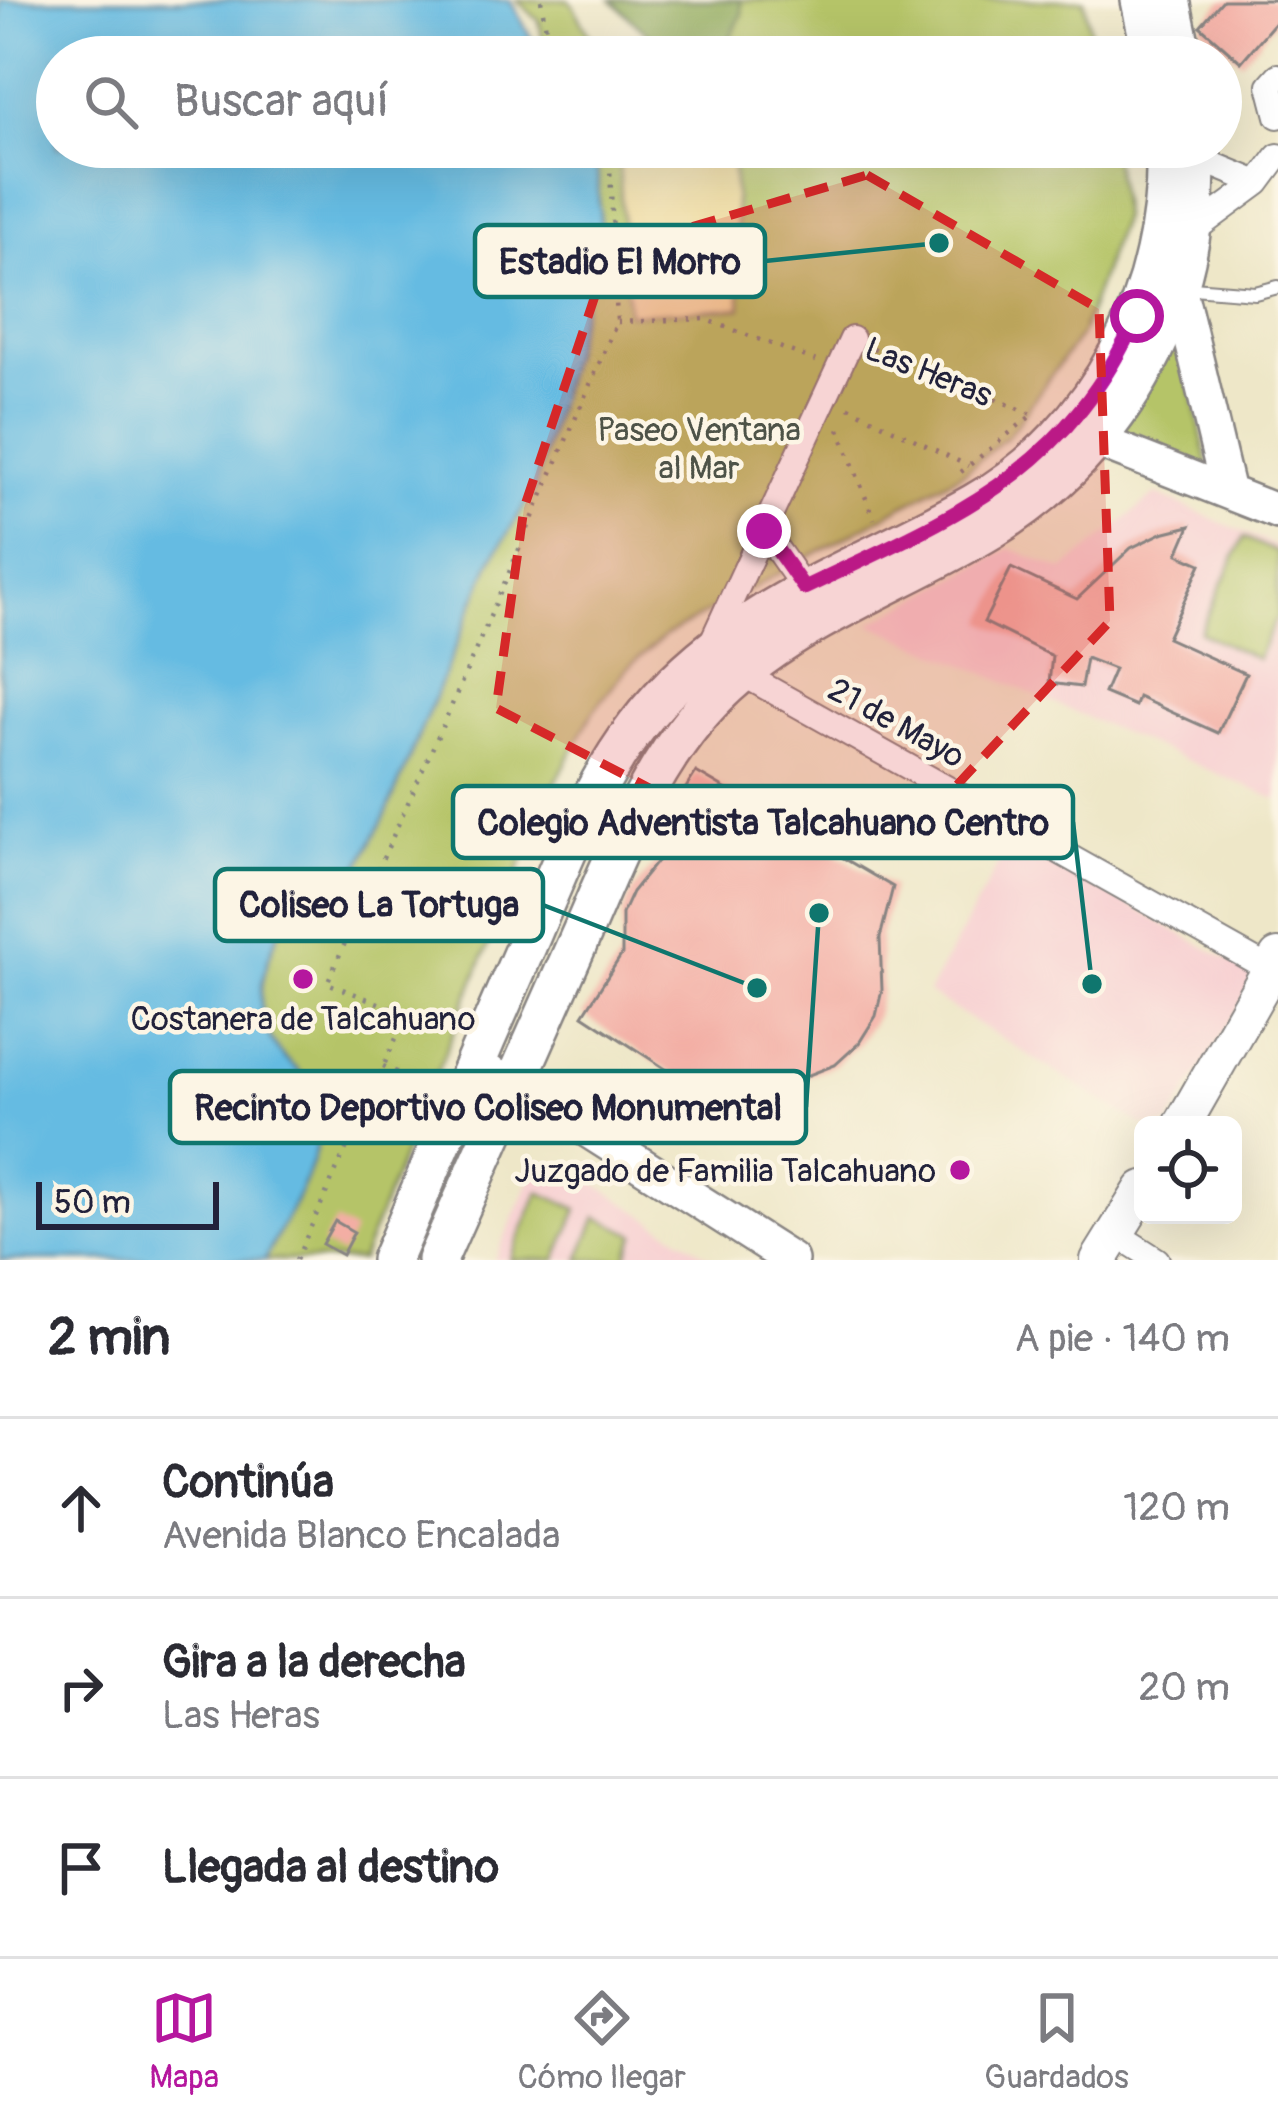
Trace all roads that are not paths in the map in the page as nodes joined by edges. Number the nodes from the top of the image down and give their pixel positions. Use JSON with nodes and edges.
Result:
{"nodes":[{"id":1,"x":1141,"y":0,"type":"edge"},
{"id":2,"x":1170,"y":0,"type":"edge"},
{"id":3,"x":1149,"y":36,"type":"edge"},
{"id":4,"x":1178,"y":36,"type":"edge"},
{"id":5,"x":1274,"y":81,"type":"edge"},
{"id":6,"x":1278,"y":116,"type":"edge"},
{"id":7,"x":1278,"y":156,"type":"edge"},
{"id":8,"x":1179,"y":168,"type":"edge"},
{"id":9,"x":1186,"y":168,"type":"edge"},
{"id":10,"x":1225,"y":168,"type":"edge"},
{"id":11,"x":1258,"y":183,"type":"junction"},
{"id":12,"x":1190,"y":233,"type":"junction"},
{"id":13,"x":1164,"y":286,"type":"junction"},
{"id":14,"x":1278,"y":287,"type":"edge"},
{"id":15,"x":852,"y":339,"type":"road end"},
{"id":16,"x":1081,"y":434,"type":"junction"},
{"id":17,"x":1228,"y":492,"type":"junction"},
{"id":18,"x":1278,"y":512,"type":"edge"},
{"id":19,"x":764,"y":531,"type":"junction"},
{"id":20,"x":804,"y":588,"type":"junction"},
{"id":21,"x":706,"y":654,"type":"junction"},
{"id":22,"x":741,"y":673,"type":"junction"},
{"id":23,"x":1275,"y":963,"type":"edge"},
{"id":24,"x":467,"y":1083,"type":"junction"},
{"id":25,"x":515,"y":1084,"type":"junction"},
{"id":26,"x":1187,"y":1116,"type":"edge"},
{"id":27,"x":1134,"y":1204,"type":"edge"},
{"id":28,"x":1107,"y":1247,"type":"edge"},
{"id":29,"x":391,"y":1260,"type":"edge"},
{"id":30,"x":437,"y":1260,"type":"edge"},
{"id":31,"x":791,"y":1260,"type":"edge"},
{"id":32,"x":1156,"y":1260,"type":"edge"}],
"edges":[{"from":1,"to":3,"type":"main road"},
{"from":2,"to":4,"type":"main road"},
{"from":5,"to":6,"type":"street"},
{"from":7,"to":11,"type":"street"},
{"from":8,"to":13,"type":"main road"},
{"from":9,"to":12,"type":"main road"},
{"from":10,"to":11,"type":"street"},
{"from":11,"to":12,"type":"street"},
{"from":12,"to":13,"type":"main road"},
{"from":13,"to":14,"type":"lane"},
{"from":13,"to":16,"type":"main road"},
{"from":13,"to":17,"type":"street"},
{"from":15,"to":19,"type":"street","name":"Las Heras"},
{"from":16,"to":17,"type":"street"},
{"from":16,"to":20,"type":"main road"},
{"from":16,"to":22,"type":"main road"},
{"from":17,"to":18,"type":"street"},
{"from":19,"to":20,"type":"street"},
{"from":19,"to":21,"type":"street","name":"Las Heras"},
{"from":20,"to":21,"type":"main road"},
{"from":21,"to":24,"type":"main road"},
{"from":22,"to":23,"type":"street","name":"21 de Mayo"},
{"from":22,"to":25,"type":"main road"},
{"from":23,"to":26,"type":"main road"},
{"from":24,"to":25,"type":"street"},
{"from":24,"to":29,"type":"main road"},
{"from":25,"to":30,"type":"main road"},
{"from":25,"to":31,"type":"street"},
{"from":27,"to":28,"type":"main road"},
{"from":28,"to":32,"type":"street"}]}
